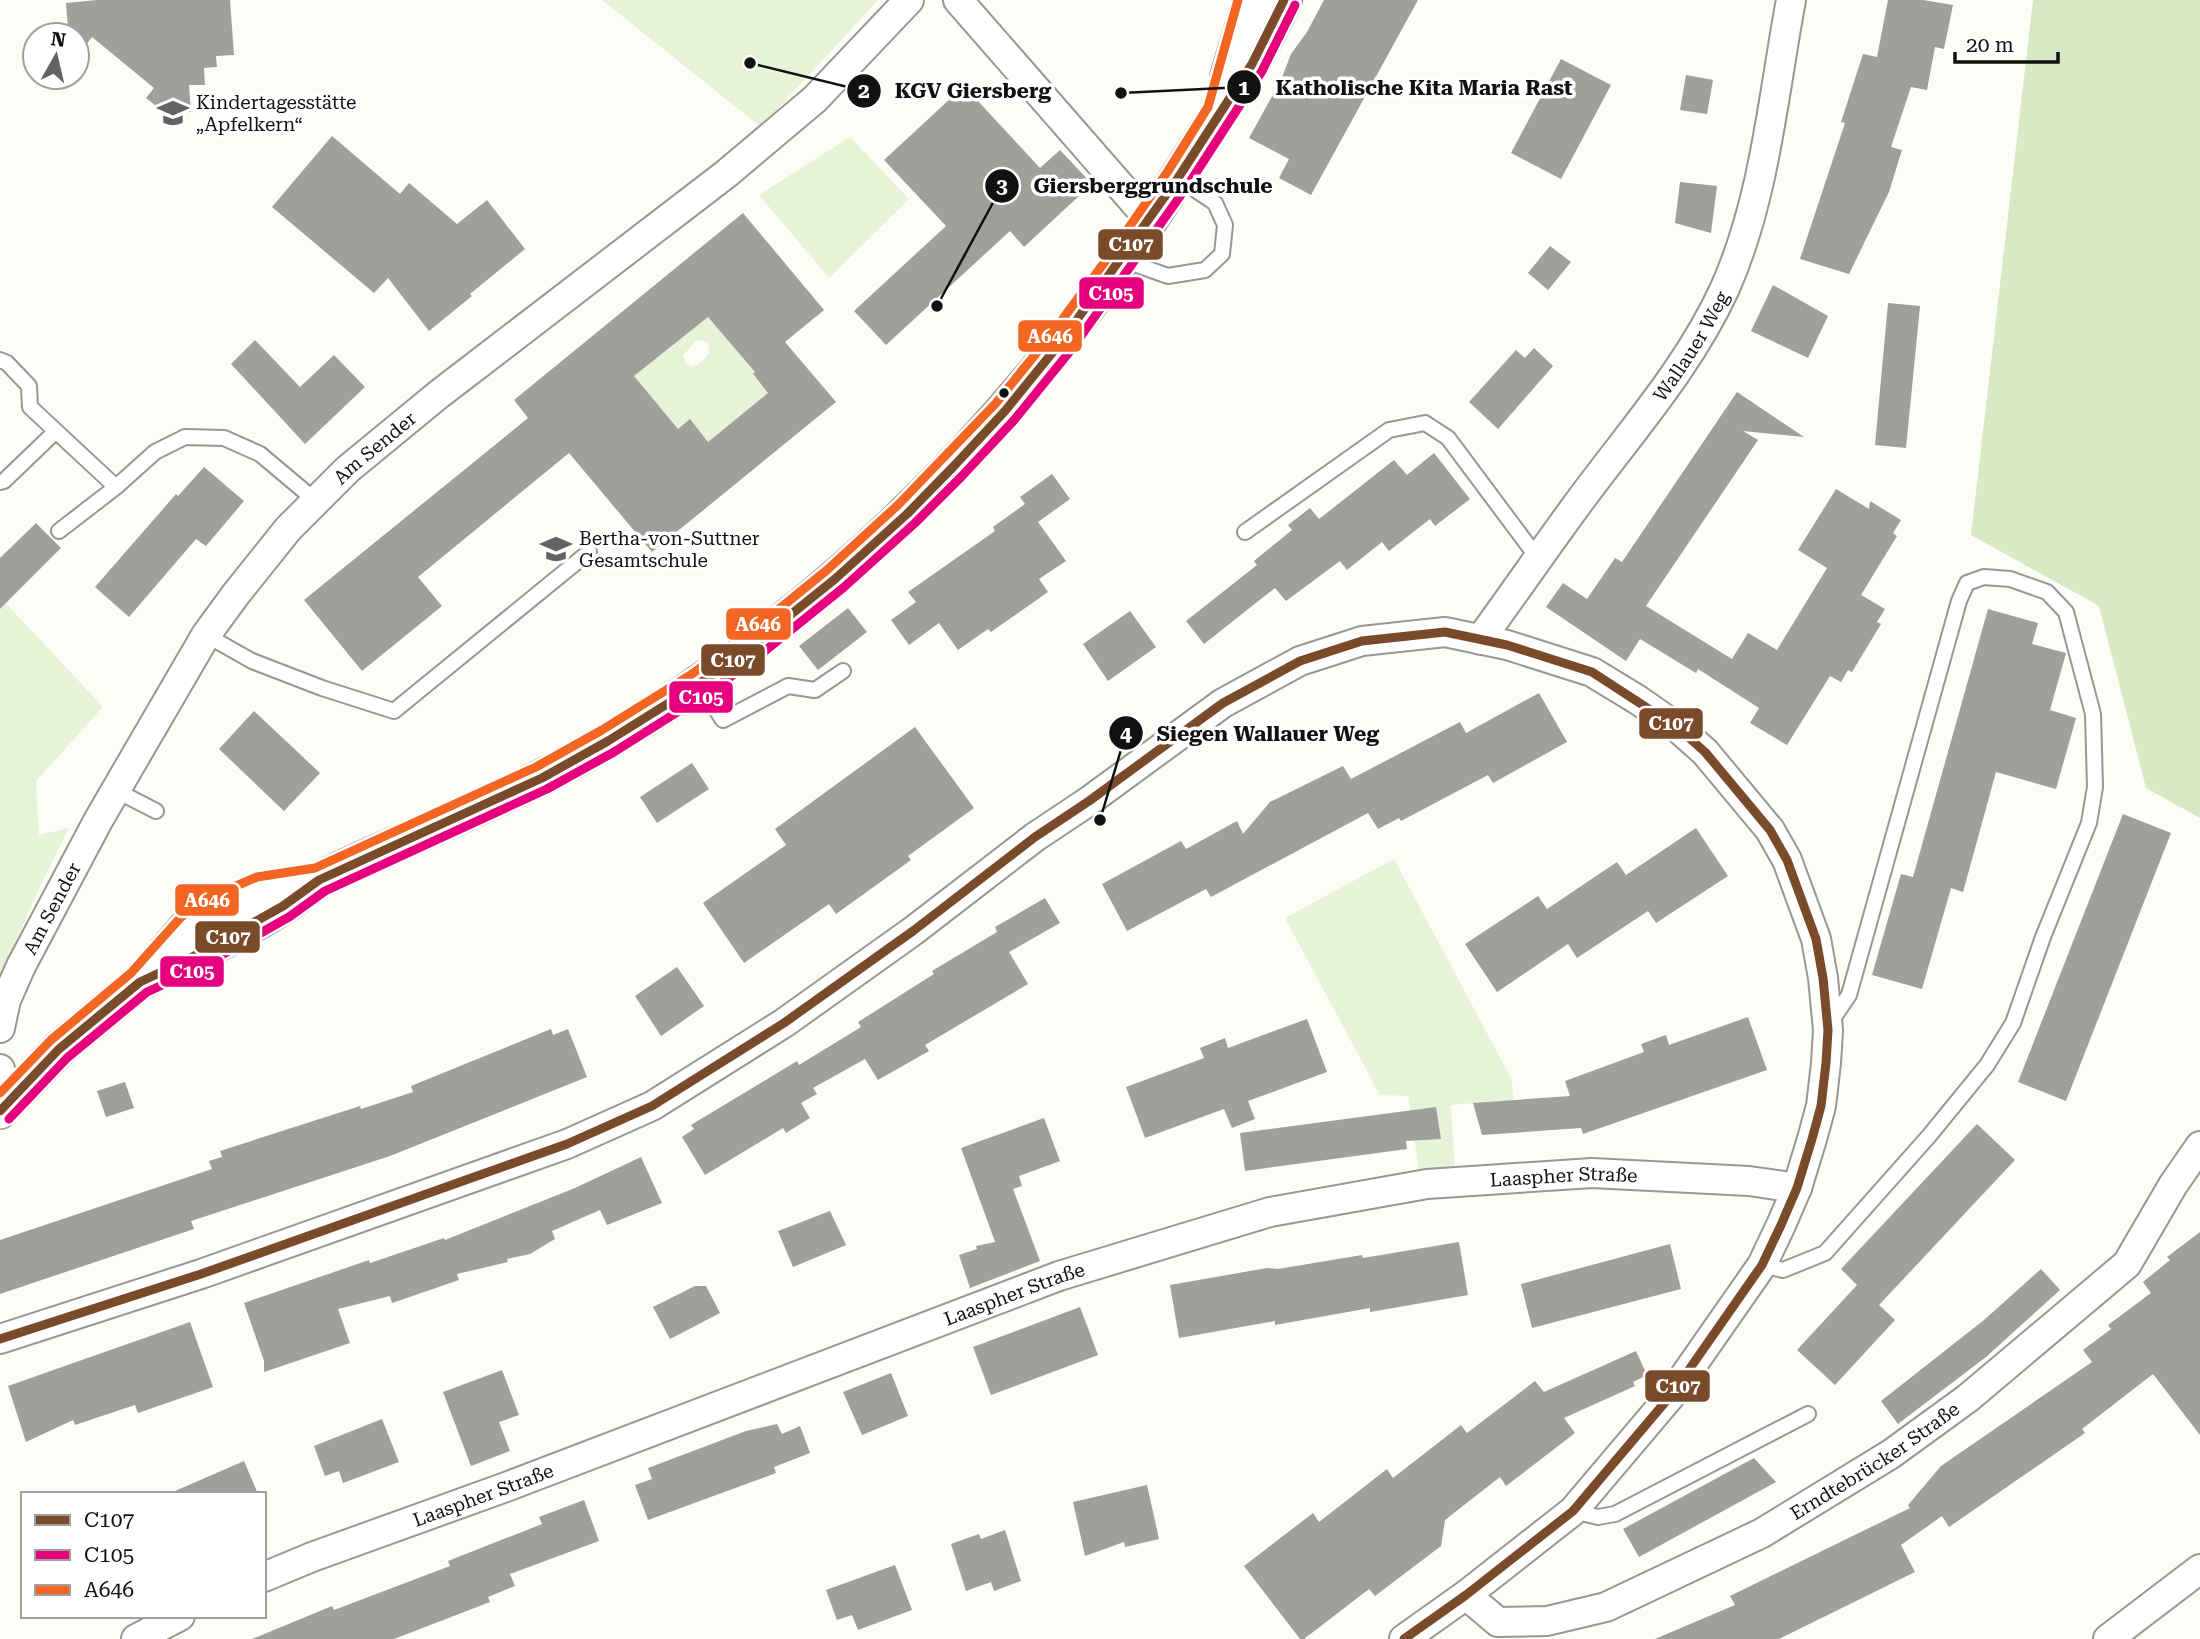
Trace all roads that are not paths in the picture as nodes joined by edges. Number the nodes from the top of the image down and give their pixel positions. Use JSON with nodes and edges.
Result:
{"nodes":[{"id":1,"x":909,"y":0,"type":"edge"},
{"id":2,"x":958,"y":0,"type":"edge"},
{"id":3,"x":1251,"y":0,"type":"edge"},
{"id":4,"x":1284,"y":0,"type":"edge"},
{"id":5,"x":1791,"y":0,"type":"edge"},
{"id":6,"x":1219,"y":112,"type":"junction"},
{"id":7,"x":1178,"y":178,"type":"junction"},
{"id":8,"x":1150,"y":220,"type":"junction"},
{"id":9,"x":1122,"y":259,"type":"junction"},
{"id":10,"x":0,"y":360,"type":"edge"},
{"id":11,"x":56,"y":431,"type":"junction"},
{"id":12,"x":0,"y":482,"type":"edge"},
{"id":13,"x":117,"y":487,"type":"junction"},
{"id":14,"x":316,"y":501,"type":"junction"},
{"id":15,"x":59,"y":531,"type":"dead end"},
{"id":16,"x":1245,"y":532,"type":"dead end"},
{"id":17,"x":589,"y":552,"type":"dead end"},
{"id":18,"x":1539,"y":560,"type":"junction"},
{"id":19,"x":206,"y":635,"type":"junction"},
{"id":20,"x":1493,"y":642,"type":"junction"},
{"id":21,"x":844,"y":671,"type":"dead end"},
{"id":22,"x":699,"y":684,"type":"junction"},
{"id":23,"x":115,"y":790,"type":"junction"},
{"id":24,"x":156,"y":811,"type":"dead end"},
{"id":25,"x":1828,"y":1027,"type":"junction"},
{"id":26,"x":0,"y":1028,"type":"edge"},
{"id":27,"x":3,"y":1093,"type":"edge"},
{"id":28,"x":2200,"y":1146,"type":"edge"},
{"id":29,"x":1797,"y":1188,"type":"junction"},
{"id":30,"x":1762,"y":1265,"type":"junction"},
{"id":31,"x":0,"y":1339,"type":"edge"},
{"id":32,"x":1808,"y":1414,"type":"dead end"},
{"id":33,"x":1573,"y":1511,"type":"junction"},
{"id":34,"x":2200,"y":1569,"type":"edge"},
{"id":35,"x":266,"y":1576,"type":"edge"},
{"id":36,"x":1466,"y":1595,"type":"junction"},
{"id":37,"x":176,"y":1618,"type":"edge"},
{"id":38,"x":136,"y":1639,"type":"edge"},
{"id":39,"x":1404,"y":1639,"type":"edge"},
{"id":40,"x":2108,"y":1639,"type":"edge"}],
"edges":[{"from":1,"to":14,"type":"street","name":"Am Sender"},
{"from":2,"to":8,"type":"street"},
{"from":3,"to":6,"type":"street"},
{"from":4,"to":6,"type":"street"},
{"from":5,"to":18,"type":"street","name":"Wallauer Weg"},
{"from":6,"to":7,"type":"street"},
{"from":7,"to":8,"type":"street"},
{"from":7,"to":9,"type":"lane"},
{"from":8,"to":9,"type":"street"},
{"from":9,"to":22,"type":"street"},
{"from":10,"to":11,"type":"lane"},
{"from":11,"to":12,"type":"lane"},
{"from":11,"to":13,"type":"lane"},
{"from":13,"to":14,"type":"lane"},
{"from":13,"to":15,"type":"lane"},
{"from":14,"to":19,"type":"street","name":"Am Sender"},
{"from":16,"to":18,"type":"lane"},
{"from":17,"to":19,"type":"lane"},
{"from":18,"to":20,"type":"street","name":"Wallauer Weg"},
{"from":19,"to":23,"type":"street","name":"Am Sender"},
{"from":20,"to":25,"type":"street"},
{"from":20,"to":31,"type":"street"},
{"from":21,"to":22,"type":"lane"},
{"from":22,"to":27,"type":"street"},
{"from":23,"to":24,"type":"lane"},
{"from":23,"to":26,"type":"street","name":"Am Sender"},
{"from":25,"to":29,"type":"street"},
{"from":25,"to":30,"type":"lane"},
{"from":28,"to":36,"type":"street","name":"Erndtebrücker Straße"},
{"from":29,"to":30,"type":"street"},
{"from":29,"to":35,"type":"street","name":"Laaspher Straße"},
{"from":30,"to":33,"type":"street"},
{"from":32,"to":33,"type":"lane"},
{"from":33,"to":36,"type":"street"},
{"from":34,"to":40,"type":"street"},
{"from":36,"to":39,"type":"street"},
{"from":37,"to":38,"type":"street"}]}
